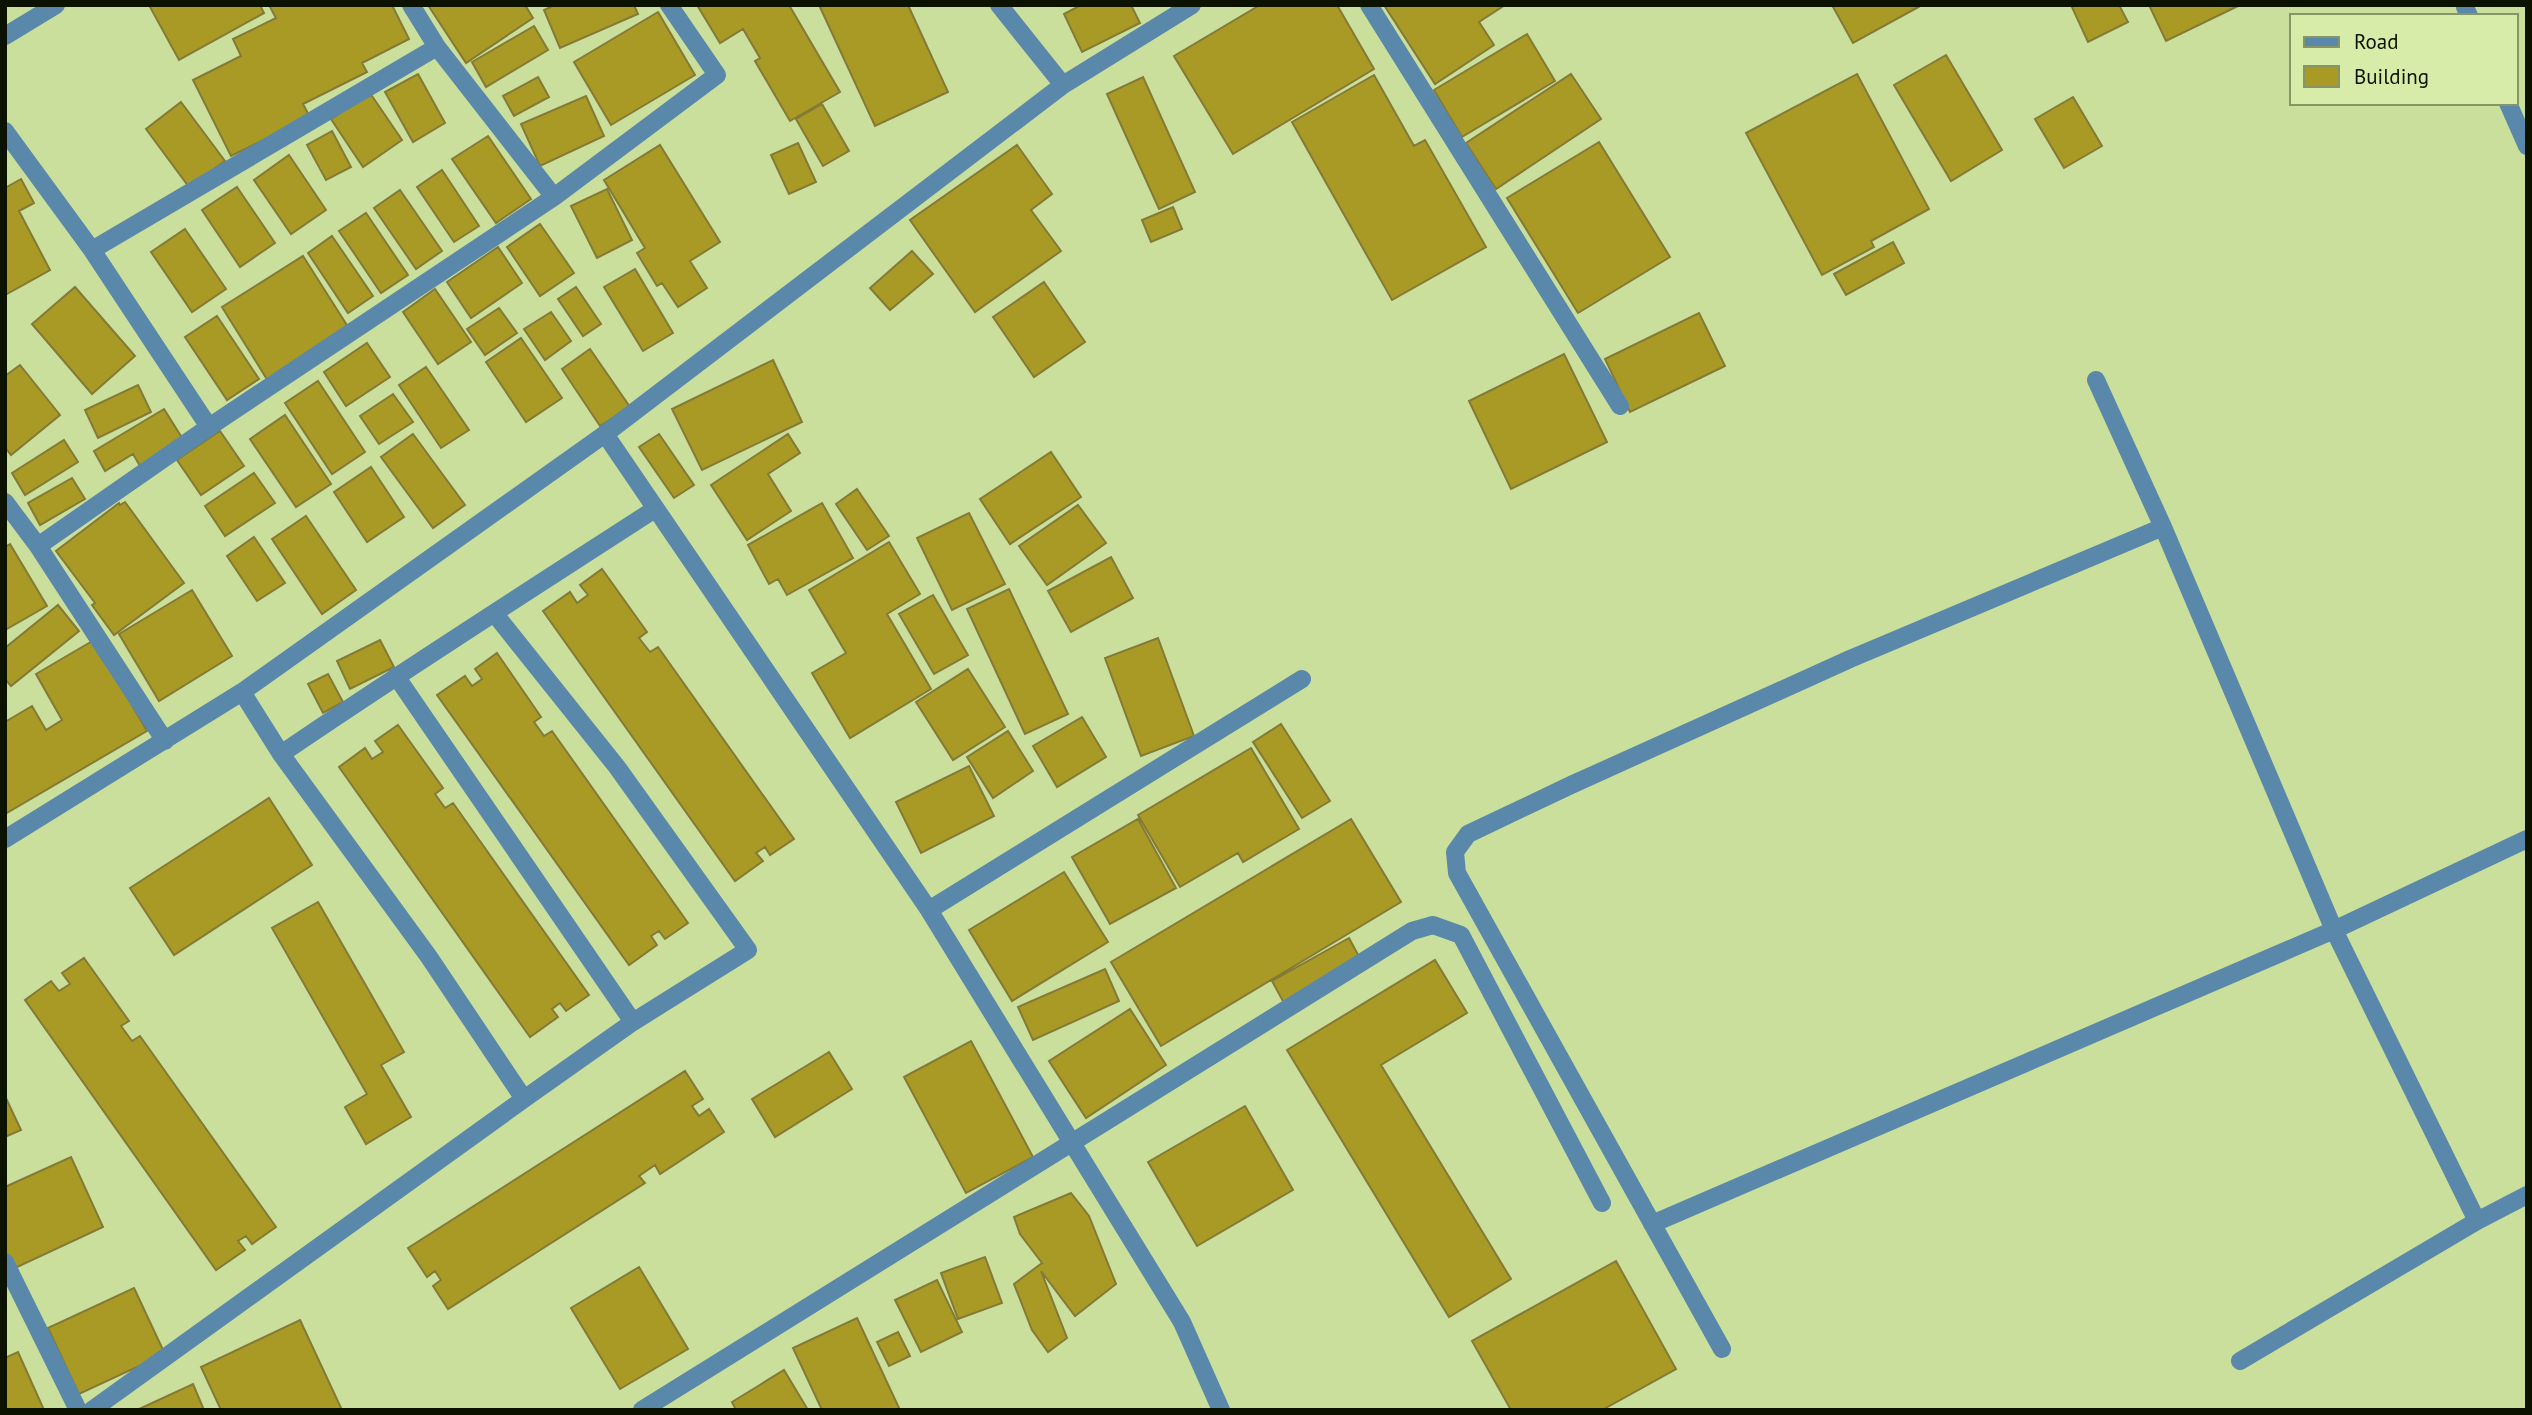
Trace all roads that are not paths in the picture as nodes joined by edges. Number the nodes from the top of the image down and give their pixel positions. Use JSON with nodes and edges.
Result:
{"nodes":[{"id":1,"x":56,"y":5,"type":"edge"},
{"id":2,"x":411,"y":5,"type":"edge"},
{"id":3,"x":669,"y":5,"type":"edge"},
{"id":4,"x":999,"y":5,"type":"edge"},
{"id":5,"x":1192,"y":5,"type":"edge"},
{"id":6,"x":1369,"y":5,"type":"edge"},
{"id":7,"x":5,"y":36,"type":"edge"},
{"id":8,"x":437,"y":47,"type":"junction"},
{"id":9,"x":1063,"y":85,"type":"junction"},
{"id":10,"x":2509,"y":105,"type":"edge"},
{"id":11,"x":5,"y":131,"type":"edge"},
{"id":12,"x":2527,"y":146,"type":"edge"},
{"id":13,"x":554,"y":197,"type":"junction"},
{"id":14,"x":92,"y":250,"type":"junction"},
{"id":15,"x":2096,"y":380,"type":"dead end"},
{"id":16,"x":1620,"y":406,"type":"dead end"},
{"id":17,"x":209,"y":427,"type":"junction"},
{"id":18,"x":606,"y":434,"type":"junction"},
{"id":19,"x":5,"y":502,"type":"edge"},
{"id":20,"x":655,"y":509,"type":"junction"},
{"id":21,"x":2163,"y":527,"type":"junction"},
{"id":22,"x":38,"y":546,"type":"junction"},
{"id":23,"x":494,"y":613,"type":"junction"},
{"id":24,"x":396,"y":676,"type":"junction"},
{"id":25,"x":1302,"y":679,"type":"dead end"},
{"id":26,"x":242,"y":692,"type":"junction"},
{"id":27,"x":165,"y":741,"type":"junction"},
{"id":28,"x":281,"y":754,"type":"junction"},
{"id":29,"x":5,"y":839,"type":"edge"},
{"id":30,"x":2527,"y":839,"type":"edge"},
{"id":31,"x":929,"y":910,"type":"junction"},
{"id":32,"x":2334,"y":930,"type":"junction"},
{"id":33,"x":633,"y":1022,"type":"junction"},
{"id":34,"x":524,"y":1099,"type":"junction"},
{"id":35,"x":1071,"y":1142,"type":"junction"},
{"id":36,"x":2527,"y":1195,"type":"edge"},
{"id":37,"x":1602,"y":1203,"type":"dead end"},
{"id":38,"x":2477,"y":1221,"type":"junction"},
{"id":39,"x":1652,"y":1224,"type":"junction"},
{"id":40,"x":5,"y":1262,"type":"edge"},
{"id":41,"x":1722,"y":1349,"type":"dead end"},
{"id":42,"x":2240,"y":1361,"type":"dead end"},
{"id":43,"x":78,"y":1410,"type":"edge"},
{"id":44,"x":92,"y":1410,"type":"edge"},
{"id":45,"x":642,"y":1410,"type":"edge"},
{"id":46,"x":1221,"y":1410,"type":"edge"}],
"edges":[{"from":1,"to":7,"type":"street"},
{"from":2,"to":8,"type":"street"},
{"from":3,"to":13,"type":"street"},
{"from":4,"to":9,"type":"street"},
{"from":5,"to":9,"type":"street"},
{"from":6,"to":16,"type":"street"},
{"from":8,"to":13,"type":"street"},
{"from":8,"to":14,"type":"street"},
{"from":9,"to":18,"type":"street"},
{"from":10,"to":12,"type":"street"},
{"from":11,"to":14,"type":"street"},
{"from":13,"to":17,"type":"street"},
{"from":14,"to":17,"type":"street"},
{"from":15,"to":21,"type":"street"},
{"from":17,"to":22,"type":"street"},
{"from":18,"to":20,"type":"street"},
{"from":18,"to":26,"type":"street"},
{"from":19,"to":22,"type":"street"},
{"from":20,"to":23,"type":"street"},
{"from":20,"to":31,"type":"street"},
{"from":21,"to":32,"type":"street"},
{"from":21,"to":39,"type":"street"},
{"from":22,"to":27,"type":"street"},
{"from":23,"to":24,"type":"street"},
{"from":23,"to":33,"type":"street"},
{"from":24,"to":28,"type":"street"},
{"from":24,"to":33,"type":"street"},
{"from":25,"to":31,"type":"street"},
{"from":26,"to":27,"type":"street"},
{"from":26,"to":28,"type":"street"},
{"from":27,"to":29,"type":"street"},
{"from":28,"to":34,"type":"street"},
{"from":30,"to":32,"type":"street"},
{"from":31,"to":35,"type":"street"},
{"from":32,"to":38,"type":"street"},
{"from":32,"to":39,"type":"street"},
{"from":33,"to":34,"type":"street"},
{"from":34,"to":44,"type":"street"},
{"from":35,"to":37,"type":"street"},
{"from":35,"to":45,"type":"street"},
{"from":35,"to":46,"type":"street"},
{"from":36,"to":38,"type":"street"},
{"from":38,"to":42,"type":"street"},
{"from":39,"to":41,"type":"street"},
{"from":40,"to":43,"type":"street"}]}
